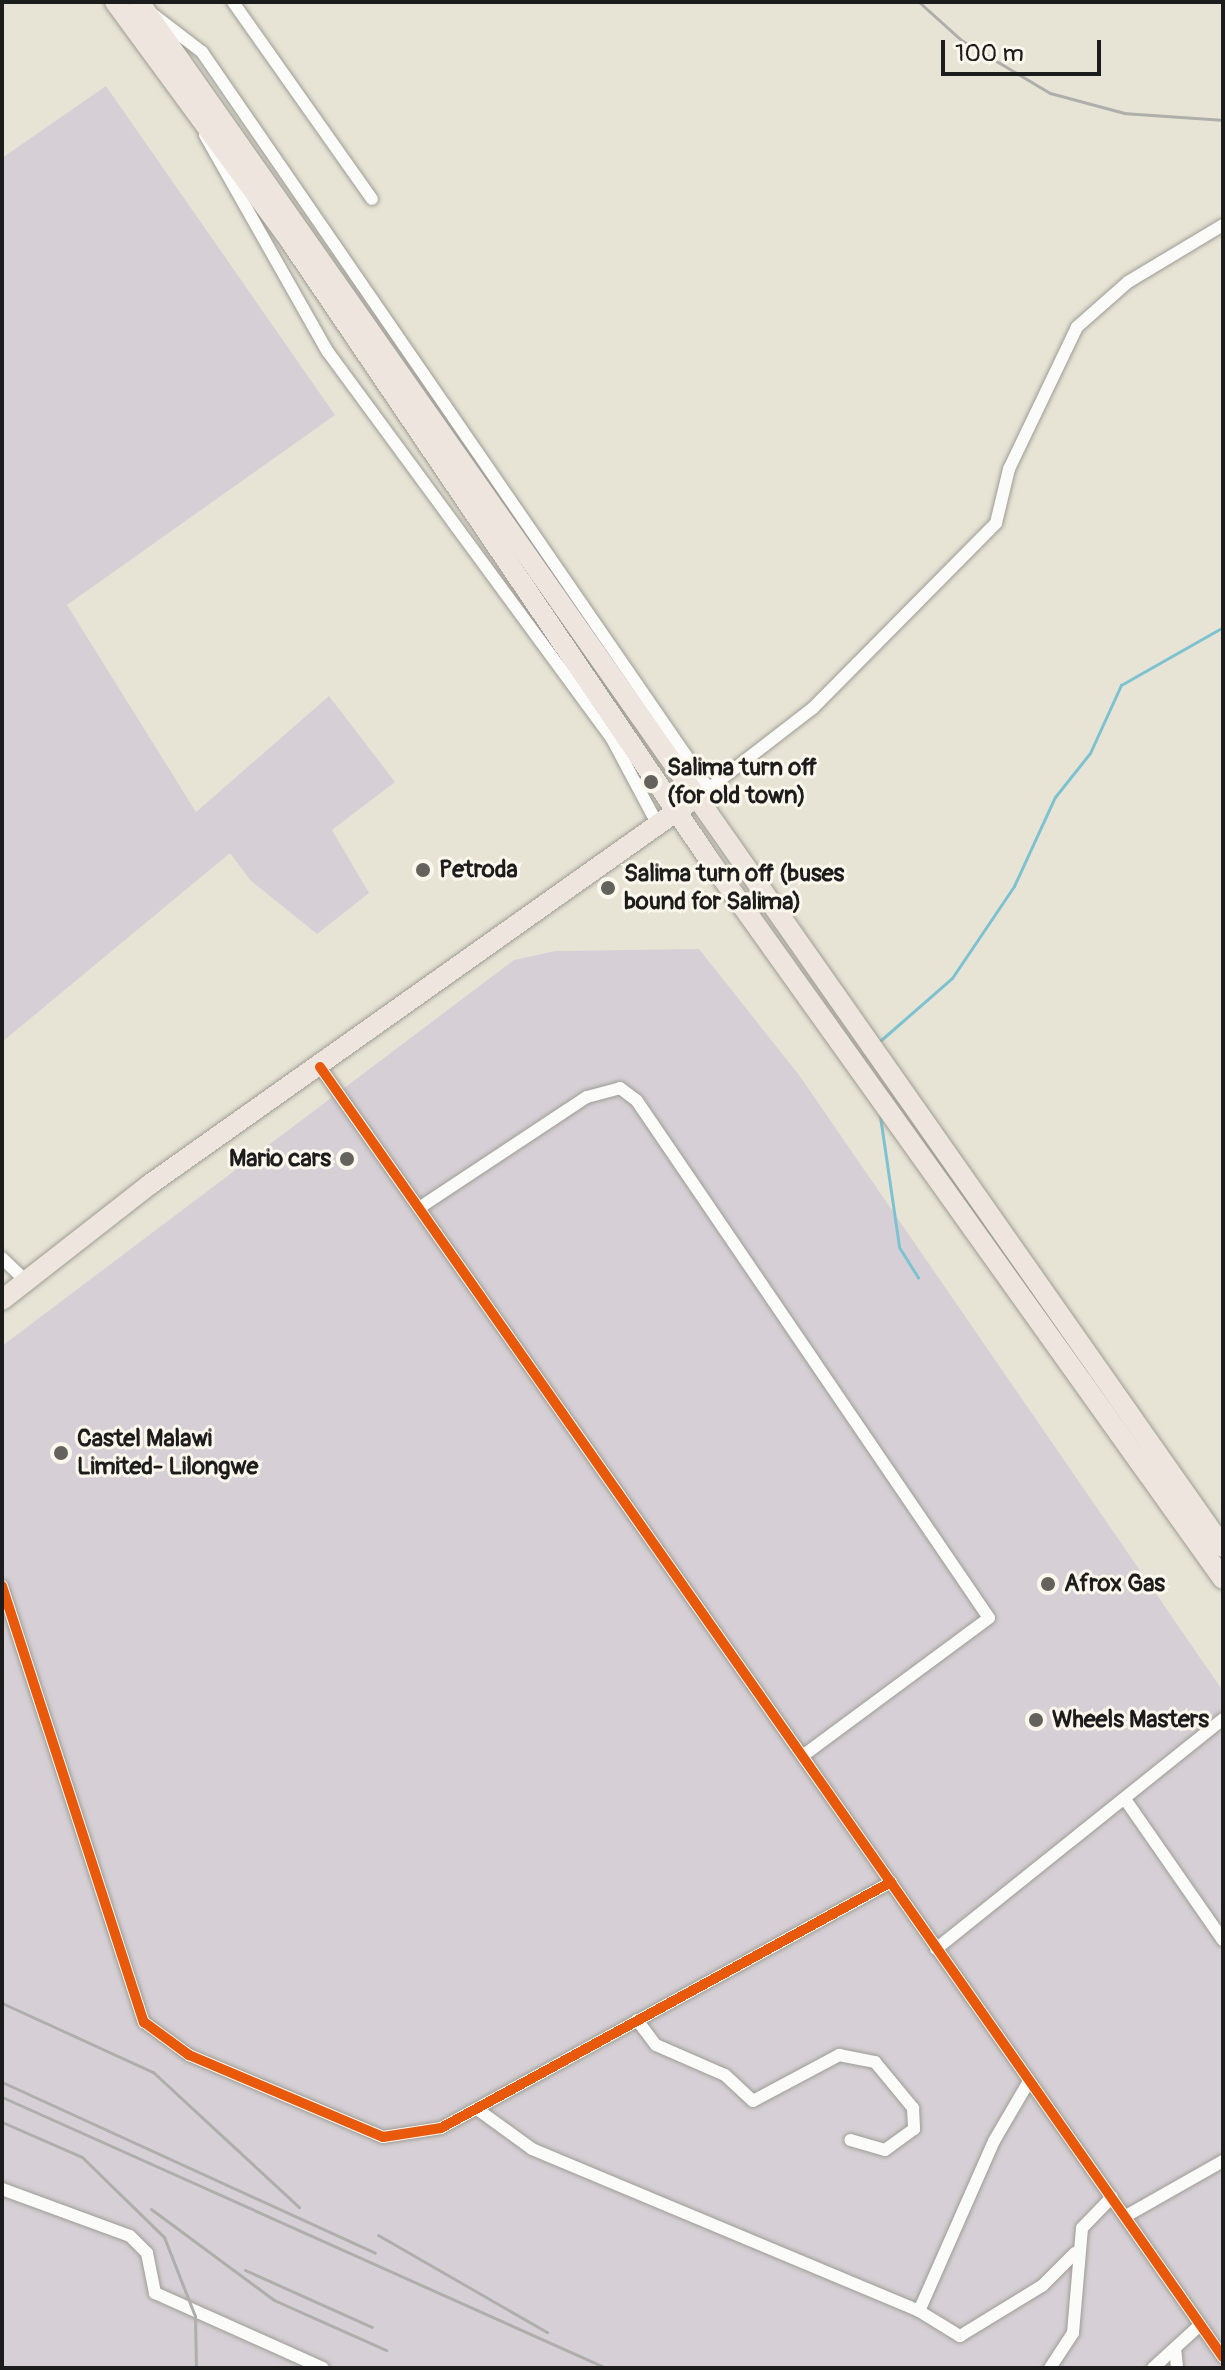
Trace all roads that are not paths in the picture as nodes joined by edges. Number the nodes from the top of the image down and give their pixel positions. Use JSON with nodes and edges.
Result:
{"nodes":[{"id":1,"x":115,"y":2,"type":"edge"},
{"id":2,"x":233,"y":2,"type":"edge"},
{"id":3,"x":142,"y":6,"type":"edge"},
{"id":4,"x":190,"y":100,"type":"junction"},
{"id":5,"x":372,"y":199,"type":"dead end"},
{"id":6,"x":1223,"y":225,"type":"edge"},
{"id":7,"x":703,"y":793,"type":"junction"},
{"id":8,"x":676,"y":812,"type":"junction"},
{"id":9,"x":658,"y":825,"type":"junction"},
{"id":10,"x":320,"y":1067,"type":"junction"},
{"id":11,"x":419,"y":1208,"type":"junction"},
{"id":12,"x":2,"y":1258,"type":"edge"},
{"id":13,"x":25,"y":1280,"type":"junction"},
{"id":14,"x":2,"y":1300,"type":"edge"},
{"id":15,"x":1223,"y":1547,"type":"edge"},
{"id":16,"x":1223,"y":1579,"type":"edge"},
{"id":17,"x":2,"y":1586,"type":"edge"},
{"id":18,"x":1223,"y":1719,"type":"edge"},
{"id":19,"x":804,"y":1755,"type":"junction"},
{"id":20,"x":1127,"y":1802,"type":"junction"},
{"id":21,"x":891,"y":1882,"type":"junction"},
{"id":22,"x":1223,"y":1940,"type":"edge"},
{"id":23,"x":936,"y":1949,"type":"junction"},
{"id":24,"x":637,"y":2020,"type":"junction"},
{"id":25,"x":1029,"y":2081,"type":"junction"},
{"id":26,"x":477,"y":2109,"type":"junction"},
{"id":27,"x":850,"y":2140,"type":"dead end"},
{"id":28,"x":1223,"y":2161,"type":"edge"},
{"id":29,"x":2,"y":2189,"type":"edge"},
{"id":30,"x":1112,"y":2197,"type":"junction"},
{"id":31,"x":1126,"y":2216,"type":"junction"},
{"id":32,"x":1075,"y":2253,"type":"junction"},
{"id":33,"x":919,"y":2311,"type":"junction"},
{"id":34,"x":1199,"y":2326,"type":"junction"},
{"id":35,"x":1175,"y":2348,"type":"junction"},
{"id":36,"x":1223,"y":2357,"type":"edge"},
{"id":37,"x":323,"y":2368,"type":"edge"},
{"id":38,"x":1050,"y":2368,"type":"edge"},
{"id":39,"x":1153,"y":2368,"type":"edge"},
{"id":40,"x":1177,"y":2368,"type":"edge"}],
"edges":[{"from":1,"to":4,"type":"highway"},
{"from":2,"to":5,"type":"street"},
{"from":3,"to":7,"type":"highway"},
{"from":4,"to":8,"type":"highway"},
{"from":4,"to":9,"type":"street"},
{"from":6,"to":7,"type":"street"},
{"from":7,"to":8,"type":"highway"},
{"from":7,"to":15,"type":"highway"},
{"from":8,"to":9,"type":"highway"},
{"from":8,"to":16,"type":"highway"},
{"from":9,"to":10,"type":"highway"},
{"from":10,"to":11,"type":"street"},
{"from":10,"to":13,"type":"highway"},
{"from":11,"to":19,"type":"street"},
{"from":11,"to":19,"type":"street"},
{"from":12,"to":13,"type":"street"},
{"from":13,"to":14,"type":"highway"},
{"from":17,"to":26,"type":"street"},
{"from":18,"to":20,"type":"street"},
{"from":19,"to":21,"type":"street"},
{"from":20,"to":22,"type":"street"},
{"from":20,"to":23,"type":"street"},
{"from":21,"to":23,"type":"street"},
{"from":21,"to":24,"type":"street"},
{"from":23,"to":25,"type":"street"},
{"from":24,"to":26,"type":"street"},
{"from":24,"to":27,"type":"street"},
{"from":25,"to":30,"type":"street"},
{"from":25,"to":33,"type":"street"},
{"from":26,"to":33,"type":"street"},
{"from":28,"to":31,"type":"street"},
{"from":29,"to":37,"type":"street"},
{"from":30,"to":31,"type":"street"},
{"from":30,"to":32,"type":"street"},
{"from":31,"to":34,"type":"street"},
{"from":32,"to":33,"type":"street"},
{"from":32,"to":38,"type":"street"},
{"from":34,"to":35,"type":"street"},
{"from":34,"to":36,"type":"street"},
{"from":35,"to":39,"type":"street"},
{"from":35,"to":40,"type":"street"}]}
